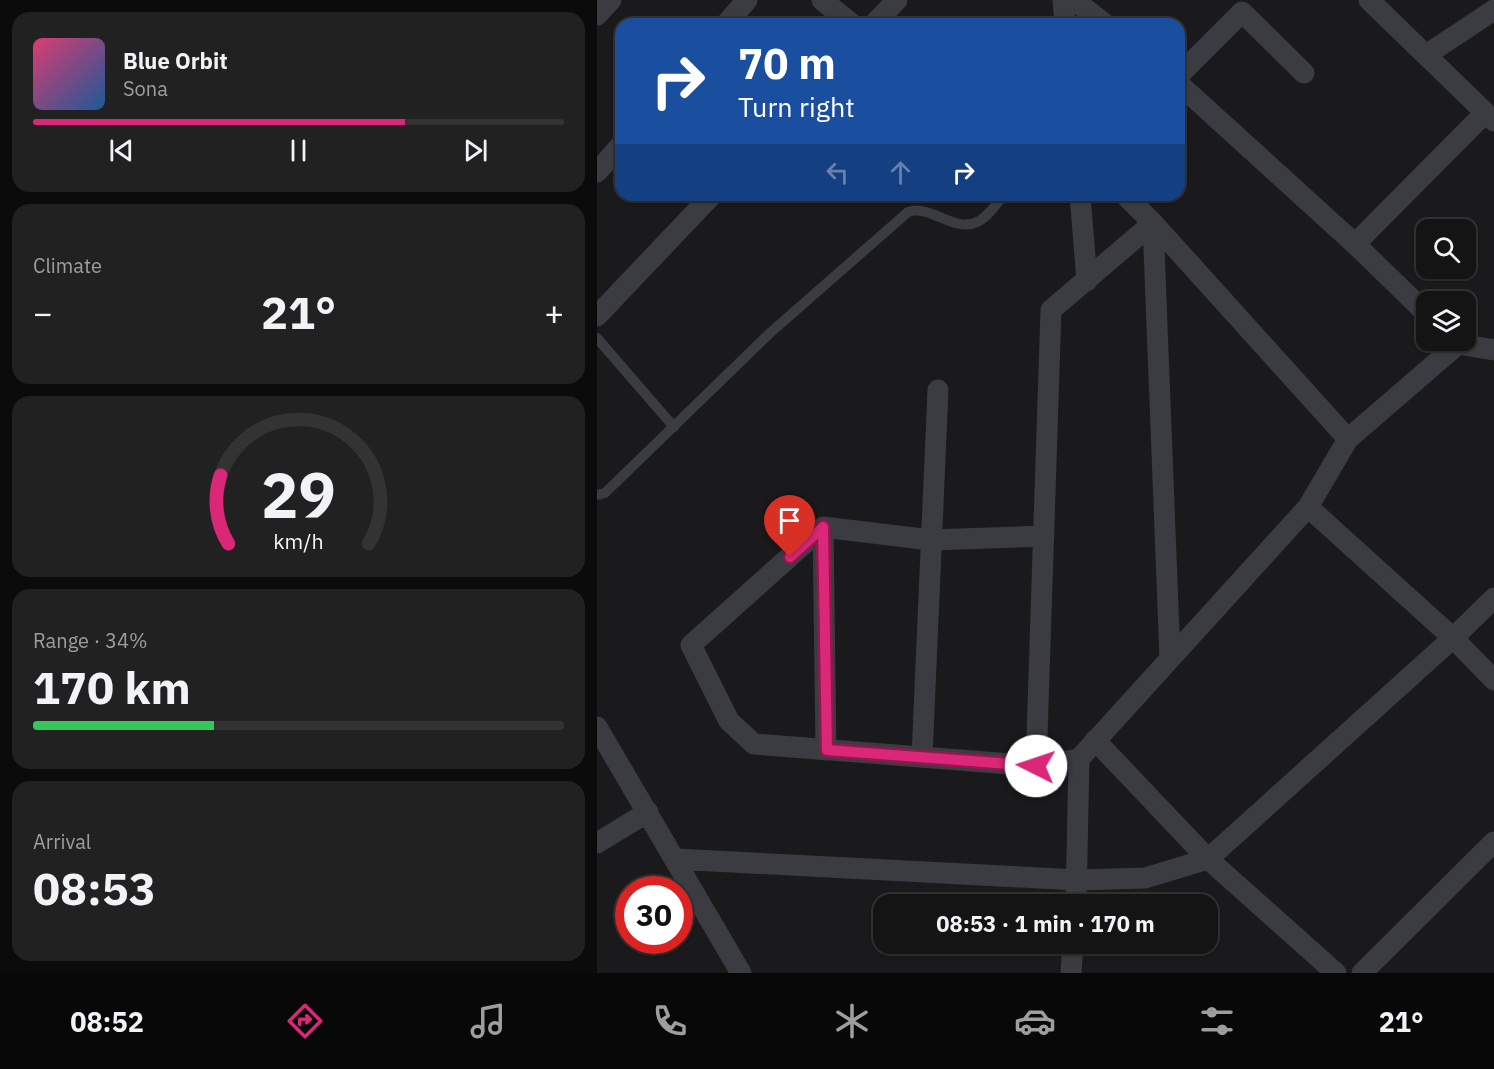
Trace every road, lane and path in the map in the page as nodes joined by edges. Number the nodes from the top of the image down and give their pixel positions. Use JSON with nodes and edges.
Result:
{"nodes":[{"id":1,"x":612,"y":0,"type":"edge"},
{"id":2,"x":747,"y":0,"type":"edge"},
{"id":3,"x":822,"y":0,"type":"edge"},
{"id":4,"x":897,"y":0,"type":"edge"},
{"id":5,"x":1063,"y":0,"type":"edge"},
{"id":6,"x":1074,"y":0,"type":"edge"},
{"id":7,"x":1369,"y":0,"type":"edge"},
{"id":8,"x":1494,"y":10,"type":"edge"},
{"id":9,"x":597,"y":15,"type":"edge"},
{"id":10,"x":731,"y":18,"type":"edge"},
{"id":11,"x":844,"y":18,"type":"edge"},
{"id":12,"x":880,"y":18,"type":"edge"},
{"id":13,"x":1064,"y":18,"type":"edge"},
{"id":14,"x":1097,"y":18,"type":"edge"},
{"id":15,"x":1426,"y":55,"type":"junction"},
{"id":16,"x":1185,"y":69,"type":"edge"},
{"id":17,"x":1304,"y":73,"type":"dead end"},
{"id":18,"x":1185,"y":89,"type":"edge"},
{"id":19,"x":1490,"y":117,"type":"edge"},
{"id":20,"x":615,"y":152,"type":"edge"},
{"id":21,"x":597,"y":172,"type":"edge"},
{"id":22,"x":706,"y":201,"type":"edge"},
{"id":23,"x":998,"y":201,"type":"edge"},
{"id":24,"x":1080,"y":201,"type":"edge"},
{"id":25,"x":1131,"y":201,"type":"edge"},
{"id":26,"x":1153,"y":223,"type":"junction"},
{"id":27,"x":1355,"y":244,"type":"junction"},
{"id":28,"x":1087,"y":281,"type":"junction"},
{"id":29,"x":1416,"y":303,"type":"edge"},
{"id":30,"x":597,"y":316,"type":"edge"},
{"id":31,"x":597,"y":338,"type":"edge"},
{"id":32,"x":1476,"y":346,"type":"edge"},
{"id":33,"x":1494,"y":350,"type":"edge"},
{"id":34,"x":1446,"y":351,"type":"edge"},
{"id":35,"x":938,"y":390,"type":"dead end"},
{"id":36,"x":674,"y":426,"type":"junction"},
{"id":37,"x":1348,"y":439,"type":"junction"},
{"id":38,"x":597,"y":495,"type":"edge"},
{"id":39,"x":1308,"y":507,"type":"junction"},
{"id":40,"x":823,"y":527,"type":"junction"},
{"id":41,"x":1044,"y":536,"type":"junction"},
{"id":42,"x":931,"y":540,"type":"junction"},
{"id":43,"x":1494,"y":598,"type":"edge"},
{"id":44,"x":1453,"y":638,"type":"junction"},
{"id":45,"x":1170,"y":658,"type":"junction"},
{"id":46,"x":1494,"y":680,"type":"edge"},
{"id":47,"x":597,"y":727,"type":"edge"},
{"id":48,"x":1095,"y":740,"type":"junction"},
{"id":49,"x":827,"y":750,"type":"junction"},
{"id":50,"x":922,"y":757,"type":"junction"},
{"id":51,"x":1079,"y":759,"type":"junction"},
{"id":52,"x":1036,"y":766,"type":"junction"},
{"id":53,"x":648,"y":812,"type":"junction"},
{"id":54,"x":1494,"y":842,"type":"edge"},
{"id":55,"x":597,"y":843,"type":"edge"},
{"id":56,"x":675,"y":858,"type":"junction"},
{"id":57,"x":1208,"y":859,"type":"junction"},
{"id":58,"x":1078,"y":880,"type":"junction"},
{"id":59,"x":1077,"y":894,"type":"edge"},
{"id":60,"x":1072,"y":954,"type":"edge"},
{"id":61,"x":741,"y":973,"type":"edge"},
{"id":62,"x":1071,"y":973,"type":"edge"},
{"id":63,"x":1336,"y":973,"type":"edge"},
{"id":64,"x":1362,"y":973,"type":"edge"}],
"edges":[{"from":1,"to":9,"type":"street"},
{"from":2,"to":10,"type":"street"},
{"from":3,"to":11,"type":"street"},
{"from":4,"to":12,"type":"street"},
{"from":5,"to":13,"type":"street"},
{"from":6,"to":14,"type":"street"},
{"from":7,"to":15,"type":"street"},
{"from":8,"to":15,"type":"street"},
{"from":15,"to":19,"type":"street"},
{"from":16,"to":17,"type":"street"},
{"from":18,"to":27,"type":"street"},
{"from":19,"to":27,"type":"street"},
{"from":20,"to":21,"type":"street"},
{"from":22,"to":30,"type":"street"},
{"from":23,"to":36,"type":"lane"},
{"from":24,"to":28,"type":"street"},
{"from":25,"to":26,"type":"street"},
{"from":26,"to":28,"type":"street"},
{"from":26,"to":37,"type":"street"},
{"from":26,"to":45,"type":"street"},
{"from":27,"to":29,"type":"street"},
{"from":28,"to":41,"type":"street"},
{"from":31,"to":36,"type":"lane"},
{"from":32,"to":33,"type":"street"},
{"from":34,"to":37,"type":"street"},
{"from":35,"to":42,"type":"street"},
{"from":36,"to":38,"type":"lane"},
{"from":37,"to":39,"type":"street"},
{"from":39,"to":44,"type":"street"},
{"from":39,"to":45,"type":"street"},
{"from":40,"to":42,"type":"street"},
{"from":40,"to":49,"type":"street"},
{"from":40,"to":49,"type":"street"},
{"from":41,"to":42,"type":"street"},
{"from":41,"to":52,"type":"street"},
{"from":42,"to":50,"type":"street"},
{"from":43,"to":44,"type":"street"},
{"from":44,"to":46,"type":"street"},
{"from":44,"to":57,"type":"street"},
{"from":45,"to":48,"type":"street"},
{"from":47,"to":53,"type":"street"},
{"from":48,"to":51,"type":"street"},
{"from":48,"to":57,"type":"street"},
{"from":49,"to":50,"type":"street"},
{"from":50,"to":52,"type":"street"},
{"from":51,"to":52,"type":"street"},
{"from":51,"to":58,"type":"street"},
{"from":53,"to":55,"type":"street"},
{"from":53,"to":56,"type":"street"},
{"from":54,"to":64,"type":"street"},
{"from":56,"to":58,"type":"street"},
{"from":56,"to":61,"type":"street"},
{"from":57,"to":58,"type":"street"},
{"from":57,"to":63,"type":"street"},
{"from":58,"to":59,"type":"street"},
{"from":60,"to":62,"type":"street"}]}
